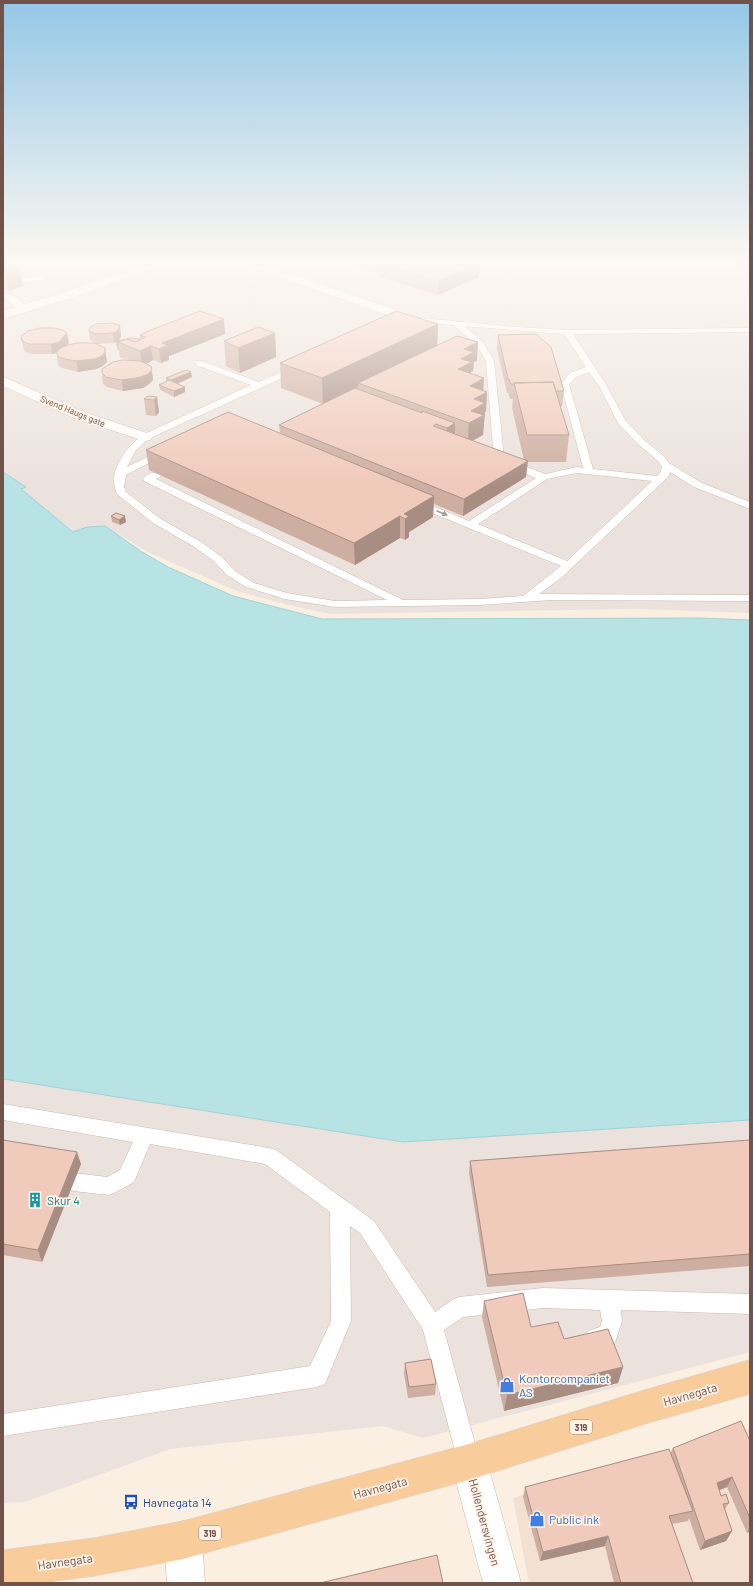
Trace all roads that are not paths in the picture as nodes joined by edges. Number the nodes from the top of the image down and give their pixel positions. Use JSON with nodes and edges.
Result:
{"nodes":[{"id":1,"x":474,"y":339,"type":"edge"},
{"id":2,"x":572,"y":339,"type":"edge"},
{"id":3,"x":198,"y":363,"type":"dead end"},
{"id":4,"x":307,"y":364,"type":"edge"},
{"id":5,"x":591,"y":368,"type":"junction"},
{"id":6,"x":3,"y":381,"type":"edge"},
{"id":7,"x":258,"y":385,"type":"junction"},
{"id":8,"x":145,"y":437,"type":"junction"},
{"id":9,"x":170,"y":450,"type":"edge"},
{"id":10,"x":666,"y":465,"type":"junction"},
{"id":11,"x":589,"y":471,"type":"junction"},
{"id":12,"x":122,"y":473,"type":"junction"},
{"id":13,"x":158,"y":475,"type":"edge"},
{"id":14,"x":544,"y":477,"type":"junction"},
{"id":15,"x":659,"y":479,"type":"junction"},
{"id":16,"x":404,"y":497,"type":"edge"},
{"id":17,"x":750,"y":506,"type":"edge"},
{"id":18,"x":470,"y":525,"type":"junction"},
{"id":19,"x":568,"y":565,"type":"junction"},
{"id":20,"x":528,"y":597,"type":"junction"},
{"id":21,"x":750,"y":598,"type":"edge"},
{"id":22,"x":400,"y":602,"type":"junction"},
{"id":23,"x":3,"y":1112,"type":"edge"},
{"id":24,"x":145,"y":1136,"type":"junction"},
{"id":25,"x":74,"y":1182,"type":"dead end"},
{"id":26,"x":340,"y":1207,"type":"junction"},
{"id":27,"x":609,"y":1300,"type":"junction"},
{"id":28,"x":750,"y":1304,"type":"edge"},
{"id":29,"x":432,"y":1326,"type":"junction"},
{"id":30,"x":579,"y":1342,"type":"edge"},
{"id":31,"x":750,"y":1377,"type":"edge"},
{"id":32,"x":3,"y":1425,"type":"edge"},
{"id":33,"x":469,"y":1462,"type":"junction"},
{"id":34,"x":183,"y":1540,"type":"junction"},
{"id":35,"x":3,"y":1569,"type":"edge"},
{"id":36,"x":186,"y":1583,"type":"edge"},
{"id":37,"x":502,"y":1583,"type":"edge"}],
"edges":[{"from":1,"to":14,"type":"lane"},
{"from":2,"to":5,"type":"lane"},
{"from":3,"to":7,"type":"lane"},
{"from":4,"to":7,"type":"lane"},
{"from":5,"to":10,"type":"lane"},
{"from":5,"to":11,"type":"lane"},
{"from":6,"to":8,"type":"street","name":"Svend Haugs gate"},
{"from":7,"to":8,"type":"lane"},
{"from":8,"to":12,"type":"lane"},
{"from":9,"to":12,"type":"lane"},
{"from":10,"to":15,"type":"lane"},
{"from":10,"to":17,"type":"lane"},
{"from":11,"to":14,"type":"lane"},
{"from":11,"to":15,"type":"lane"},
{"from":12,"to":22,"type":"lane"},
{"from":13,"to":22,"type":"lane"},
{"from":14,"to":18,"type":"lane"},
{"from":15,"to":19,"type":"lane"},
{"from":16,"to":18,"type":"lane","one_way":true},
{"from":18,"to":19,"type":"lane"},
{"from":19,"to":20,"type":"lane"},
{"from":20,"to":21,"type":"lane"},
{"from":20,"to":22,"type":"lane"},
{"from":23,"to":24,"type":"lane"},
{"from":24,"to":25,"type":"lane"},
{"from":24,"to":26,"type":"lane"},
{"from":26,"to":29,"type":"lane"},
{"from":26,"to":32,"type":"lane"},
{"from":27,"to":28,"type":"lane"},
{"from":27,"to":29,"type":"lane"},
{"from":27,"to":30,"type":"lane"},
{"from":29,"to":33,"type":"lane"},
{"from":31,"to":33,"type":"main road","name":"Havnegata","number":"319"},
{"from":33,"to":34,"type":"main road","name":"Havnegata","number":"319"},
{"from":33,"to":37,"type":"street","name":"Hollendersvingen"},
{"from":34,"to":35,"type":"main road","name":"Havnegata","number":"319"},
{"from":34,"to":36,"type":"street"}]}
